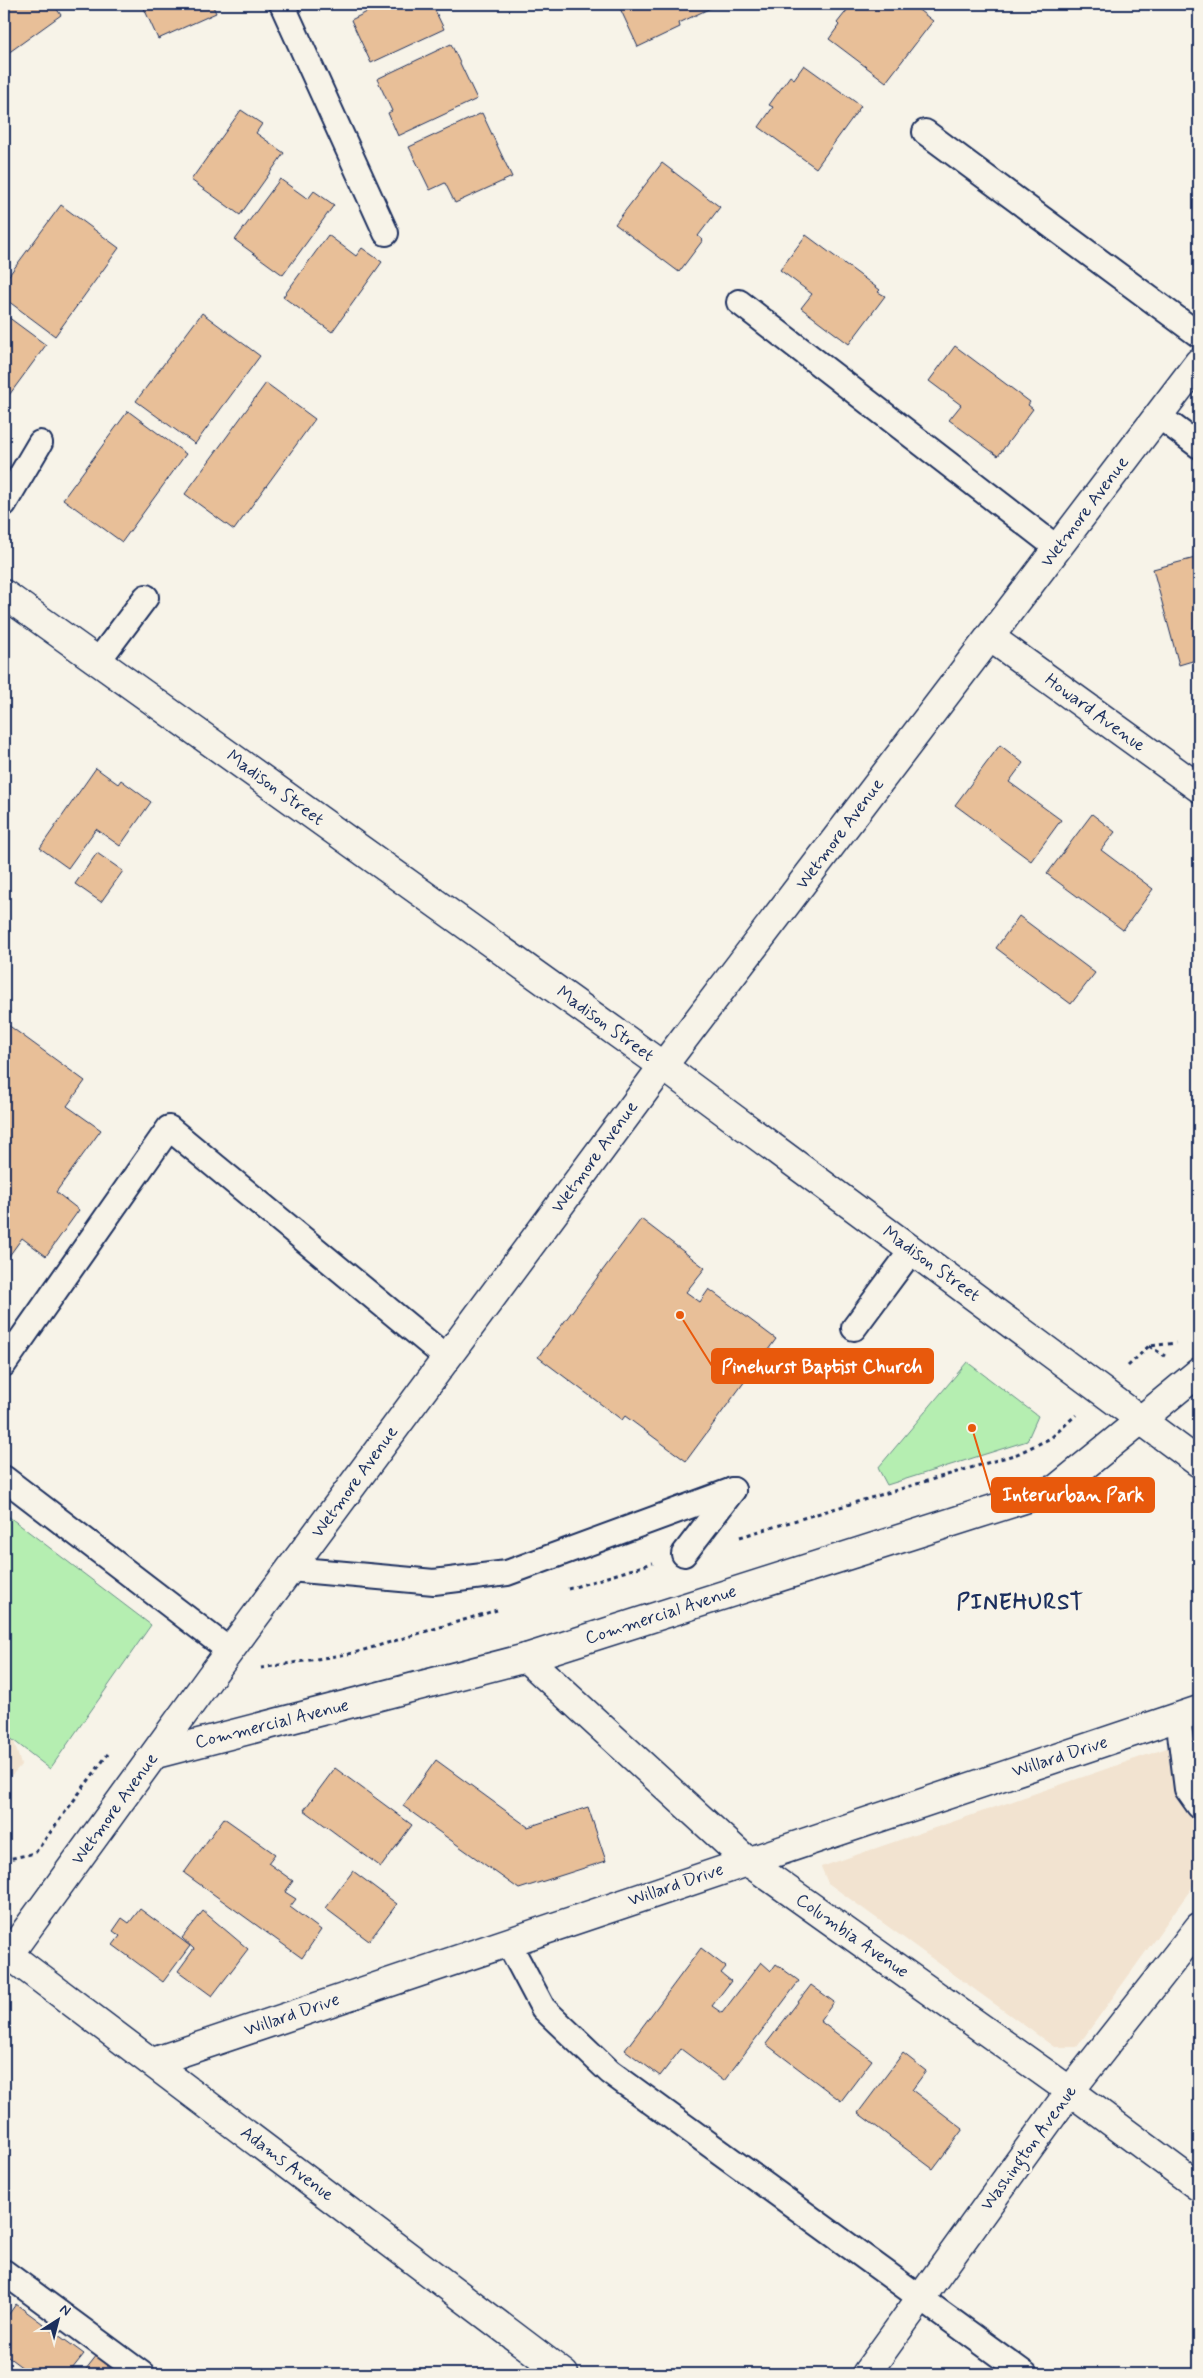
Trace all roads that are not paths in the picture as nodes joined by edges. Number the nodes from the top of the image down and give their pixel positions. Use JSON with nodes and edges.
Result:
{"nodes":[{"id":1,"x":282,"y":4,"type":"edge"},
{"id":2,"x":926,"y":132,"type":"dead end"},
{"id":3,"x":386,"y":234,"type":"dead end"},
{"id":4,"x":739,"y":302,"type":"dead end"},
{"id":5,"x":1199,"y":335,"type":"edge"},
{"id":6,"x":1199,"y":362,"type":"edge"},
{"id":7,"x":1159,"y":416,"type":"junction"},
{"id":8,"x":40,"y":443,"type":"dead end"},
{"id":9,"x":1199,"y":446,"type":"edge"},
{"id":10,"x":4,"y":504,"type":"edge"},
{"id":11,"x":1058,"y":548,"type":"junction"},
{"id":12,"x":4,"y":594,"type":"edge"},
{"id":13,"x":146,"y":597,"type":"dead end"},
{"id":14,"x":990,"y":637,"type":"junction"},
{"id":15,"x":98,"y":661,"type":"junction"},
{"id":16,"x":1199,"y":788,"type":"edge"},
{"id":17,"x":663,"y":1066,"type":"junction"},
{"id":18,"x":912,"y":1250,"type":"junction"},
{"id":19,"x":854,"y":1328,"type":"dead end"},
{"id":20,"x":447,"y":1358,"type":"junction"},
{"id":21,"x":4,"y":1364,"type":"edge"},
{"id":22,"x":1199,"y":1372,"type":"edge"},
{"id":23,"x":1142,"y":1419,"type":"junction"},
{"id":24,"x":1199,"y":1463,"type":"edge"},
{"id":25,"x":4,"y":1478,"type":"edge"},
{"id":26,"x":684,"y":1554,"type":"road end"},
{"id":27,"x":290,"y":1569,"type":"junction"},
{"id":28,"x":230,"y":1651,"type":"junction"},
{"id":29,"x":526,"y":1658,"type":"junction"},
{"id":30,"x":1189,"y":1714,"type":"edge"},
{"id":31,"x":156,"y":1754,"type":"junction"},
{"id":32,"x":1199,"y":1806,"type":"edge"},
{"id":33,"x":747,"y":1861,"type":"junction"},
{"id":34,"x":1199,"y":1927,"type":"edge"},
{"id":35,"x":508,"y":1942,"type":"junction"},
{"id":36,"x":6,"y":1958,"type":"edge"},
{"id":37,"x":153,"y":2062,"type":"junction"},
{"id":38,"x":1070,"y":2090,"type":"junction"},
{"id":39,"x":1199,"y":2187,"type":"edge"},
{"id":40,"x":4,"y":2272,"type":"edge"},
{"id":41,"x":921,"y":2297,"type":"junction"},
{"id":42,"x":142,"y":2374,"type":"edge"},
{"id":43,"x":564,"y":2374,"type":"edge"},
{"id":44,"x":866,"y":2374,"type":"edge"},
{"id":45,"x":1025,"y":2374,"type":"edge"}],
"edges":[{"from":1,"to":3,"type":"lane"},
{"from":2,"to":5,"type":"lane"},
{"from":4,"to":11,"type":"lane"},
{"from":6,"to":7,"type":"street","name":"Wetmore Avenue"},
{"from":7,"to":9,"type":"lane"},
{"from":7,"to":11,"type":"street","name":"Wetmore Avenue"},
{"from":8,"to":10,"type":"lane"},
{"from":11,"to":14,"type":"street","name":"Wetmore Avenue"},
{"from":12,"to":15,"type":"street","name":"Madison Street"},
{"from":13,"to":15,"type":"lane"},
{"from":14,"to":16,"type":"street","name":"Howard Avenue"},
{"from":14,"to":17,"type":"street","name":"Wetmore Avenue"},
{"from":15,"to":17,"type":"street","name":"Madison Street"},
{"from":17,"to":18,"type":"street","name":"Madison Street"},
{"from":17,"to":20,"type":"street","name":"Wetmore Avenue"},
{"from":18,"to":19,"type":"lane"},
{"from":18,"to":23,"type":"street","name":"Madison Street"},
{"from":20,"to":21,"type":"lane"},
{"from":20,"to":27,"type":"street","name":"Wetmore Avenue"},
{"from":22,"to":23,"type":"street","name":"Commercial Avenue"},
{"from":23,"to":24,"type":"street","name":"Madison Street"},
{"from":23,"to":29,"type":"street","name":"Commercial Avenue"},
{"from":25,"to":28,"type":"lane"},
{"from":26,"to":27,"type":"lane"},
{"from":27,"to":28,"type":"street","name":"Wetmore Avenue"},
{"from":28,"to":31,"type":"street","name":"Wetmore Avenue"},
{"from":29,"to":31,"type":"street","name":"Commercial Avenue"},
{"from":29,"to":33,"type":"street","name":"Columbia Avenue"},
{"from":30,"to":32,"type":"lane"},
{"from":30,"to":33,"type":"street","name":"Willard Drive"},
{"from":31,"to":36,"type":"street","name":"Wetmore Avenue"},
{"from":33,"to":35,"type":"street","name":"Willard Drive"},
{"from":33,"to":38,"type":"street","name":"Columbia Avenue"},
{"from":34,"to":38,"type":"street","name":"Washington Avenue"},
{"from":35,"to":37,"type":"street","name":"Willard Drive"},
{"from":35,"to":41,"type":"lane"},
{"from":36,"to":37,"type":"street","name":"Adams Avenue"},
{"from":37,"to":43,"type":"street","name":"Adams Avenue"},
{"from":38,"to":39,"type":"street","name":"Columbia Avenue"},
{"from":38,"to":41,"type":"street","name":"Washington Avenue"},
{"from":40,"to":42,"type":"lane"},
{"from":41,"to":44,"type":"street","name":"Washington Avenue"},
{"from":41,"to":45,"type":"lane"}]}
